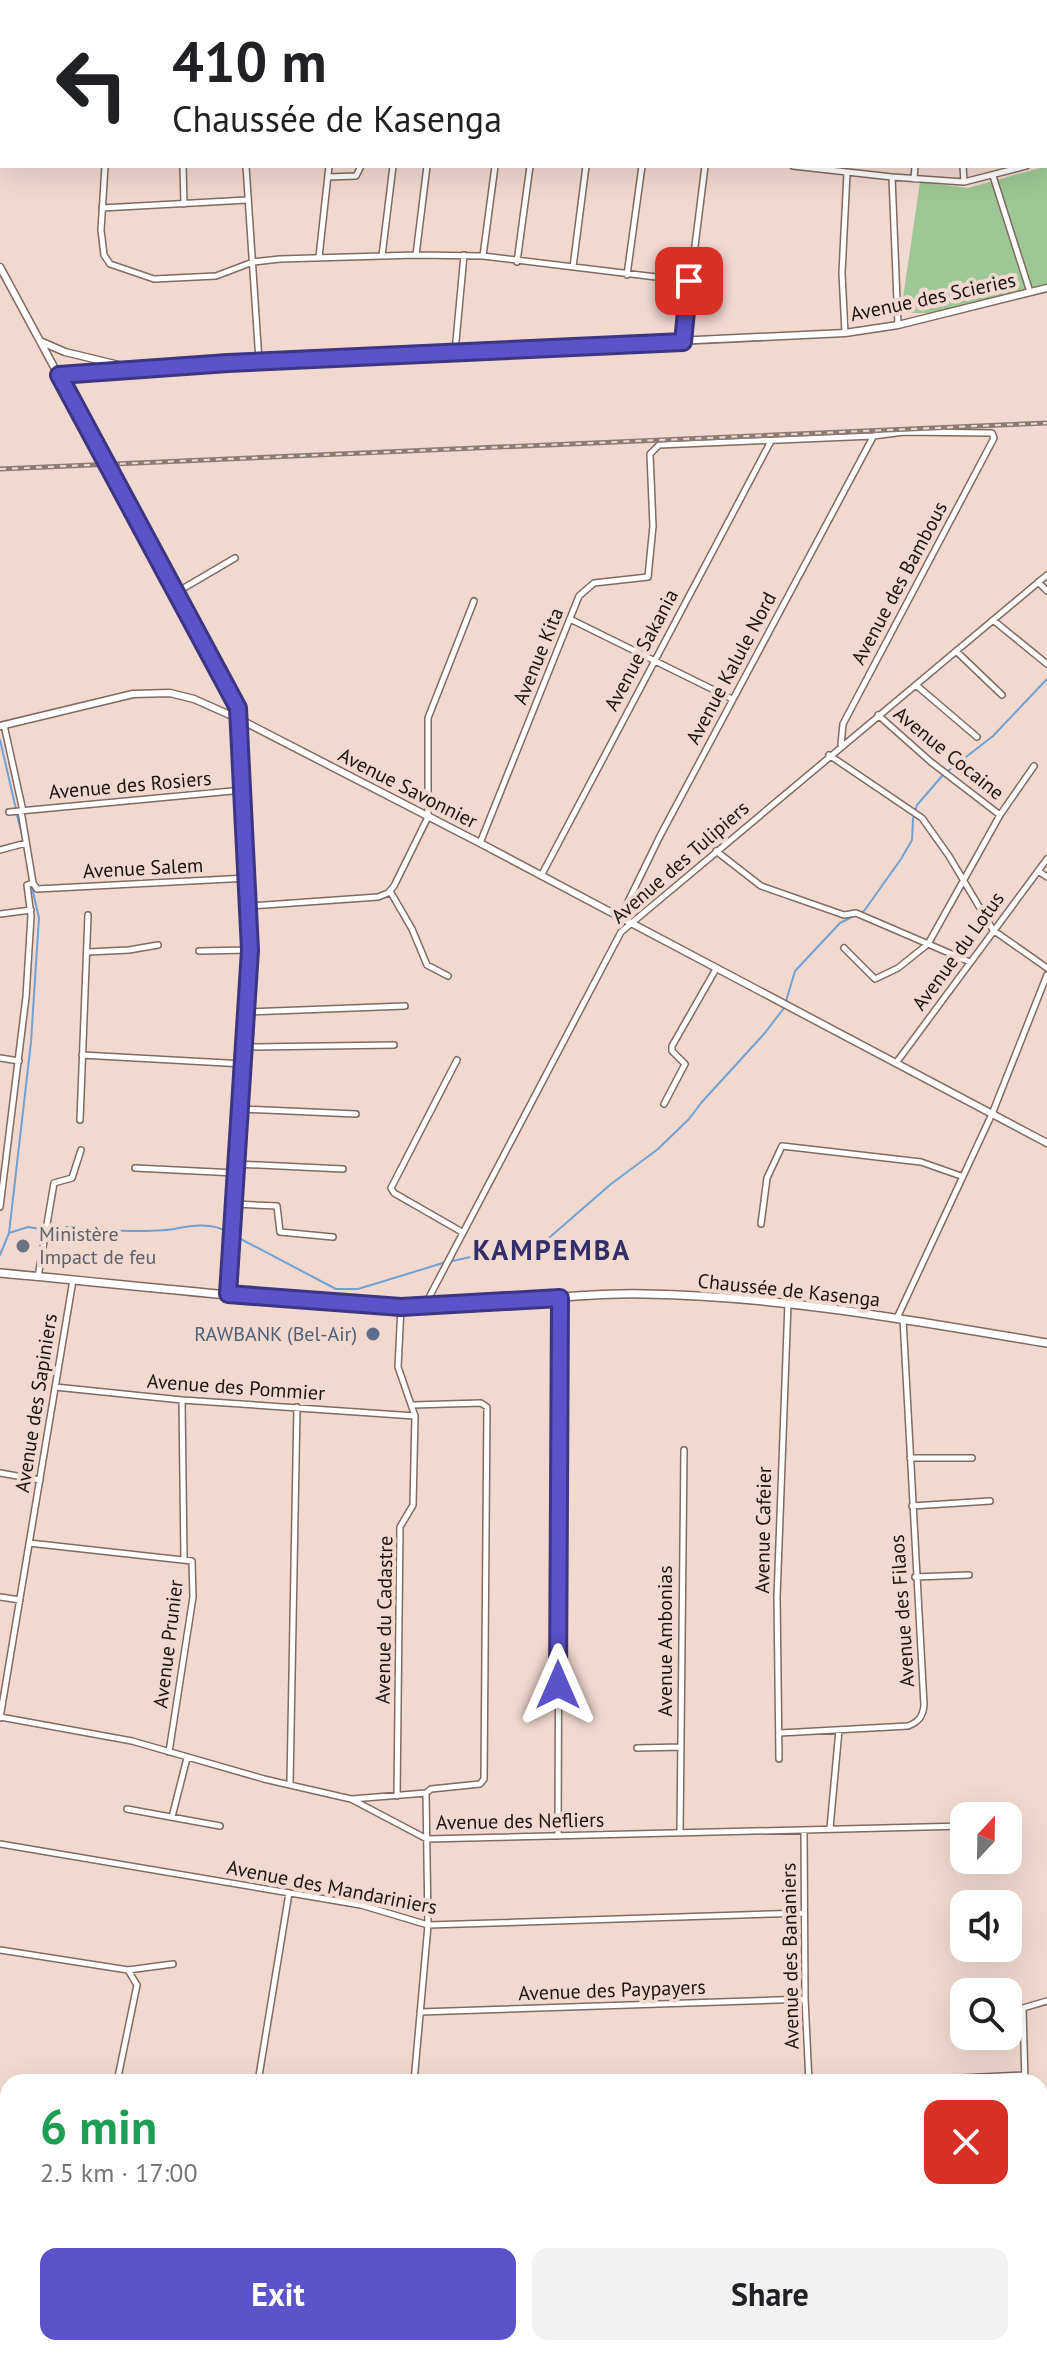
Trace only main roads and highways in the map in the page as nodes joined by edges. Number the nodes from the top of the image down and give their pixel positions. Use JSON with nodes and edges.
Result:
{"nodes":[{"id":1,"x":0,"y":1273,"type":"edge"},
{"id":2,"x":1047,"y":1343,"type":"edge"}],
"edges":[{"from":1,"to":2,"type":"main road","name":"Chaussée de Kasenga"}]}
